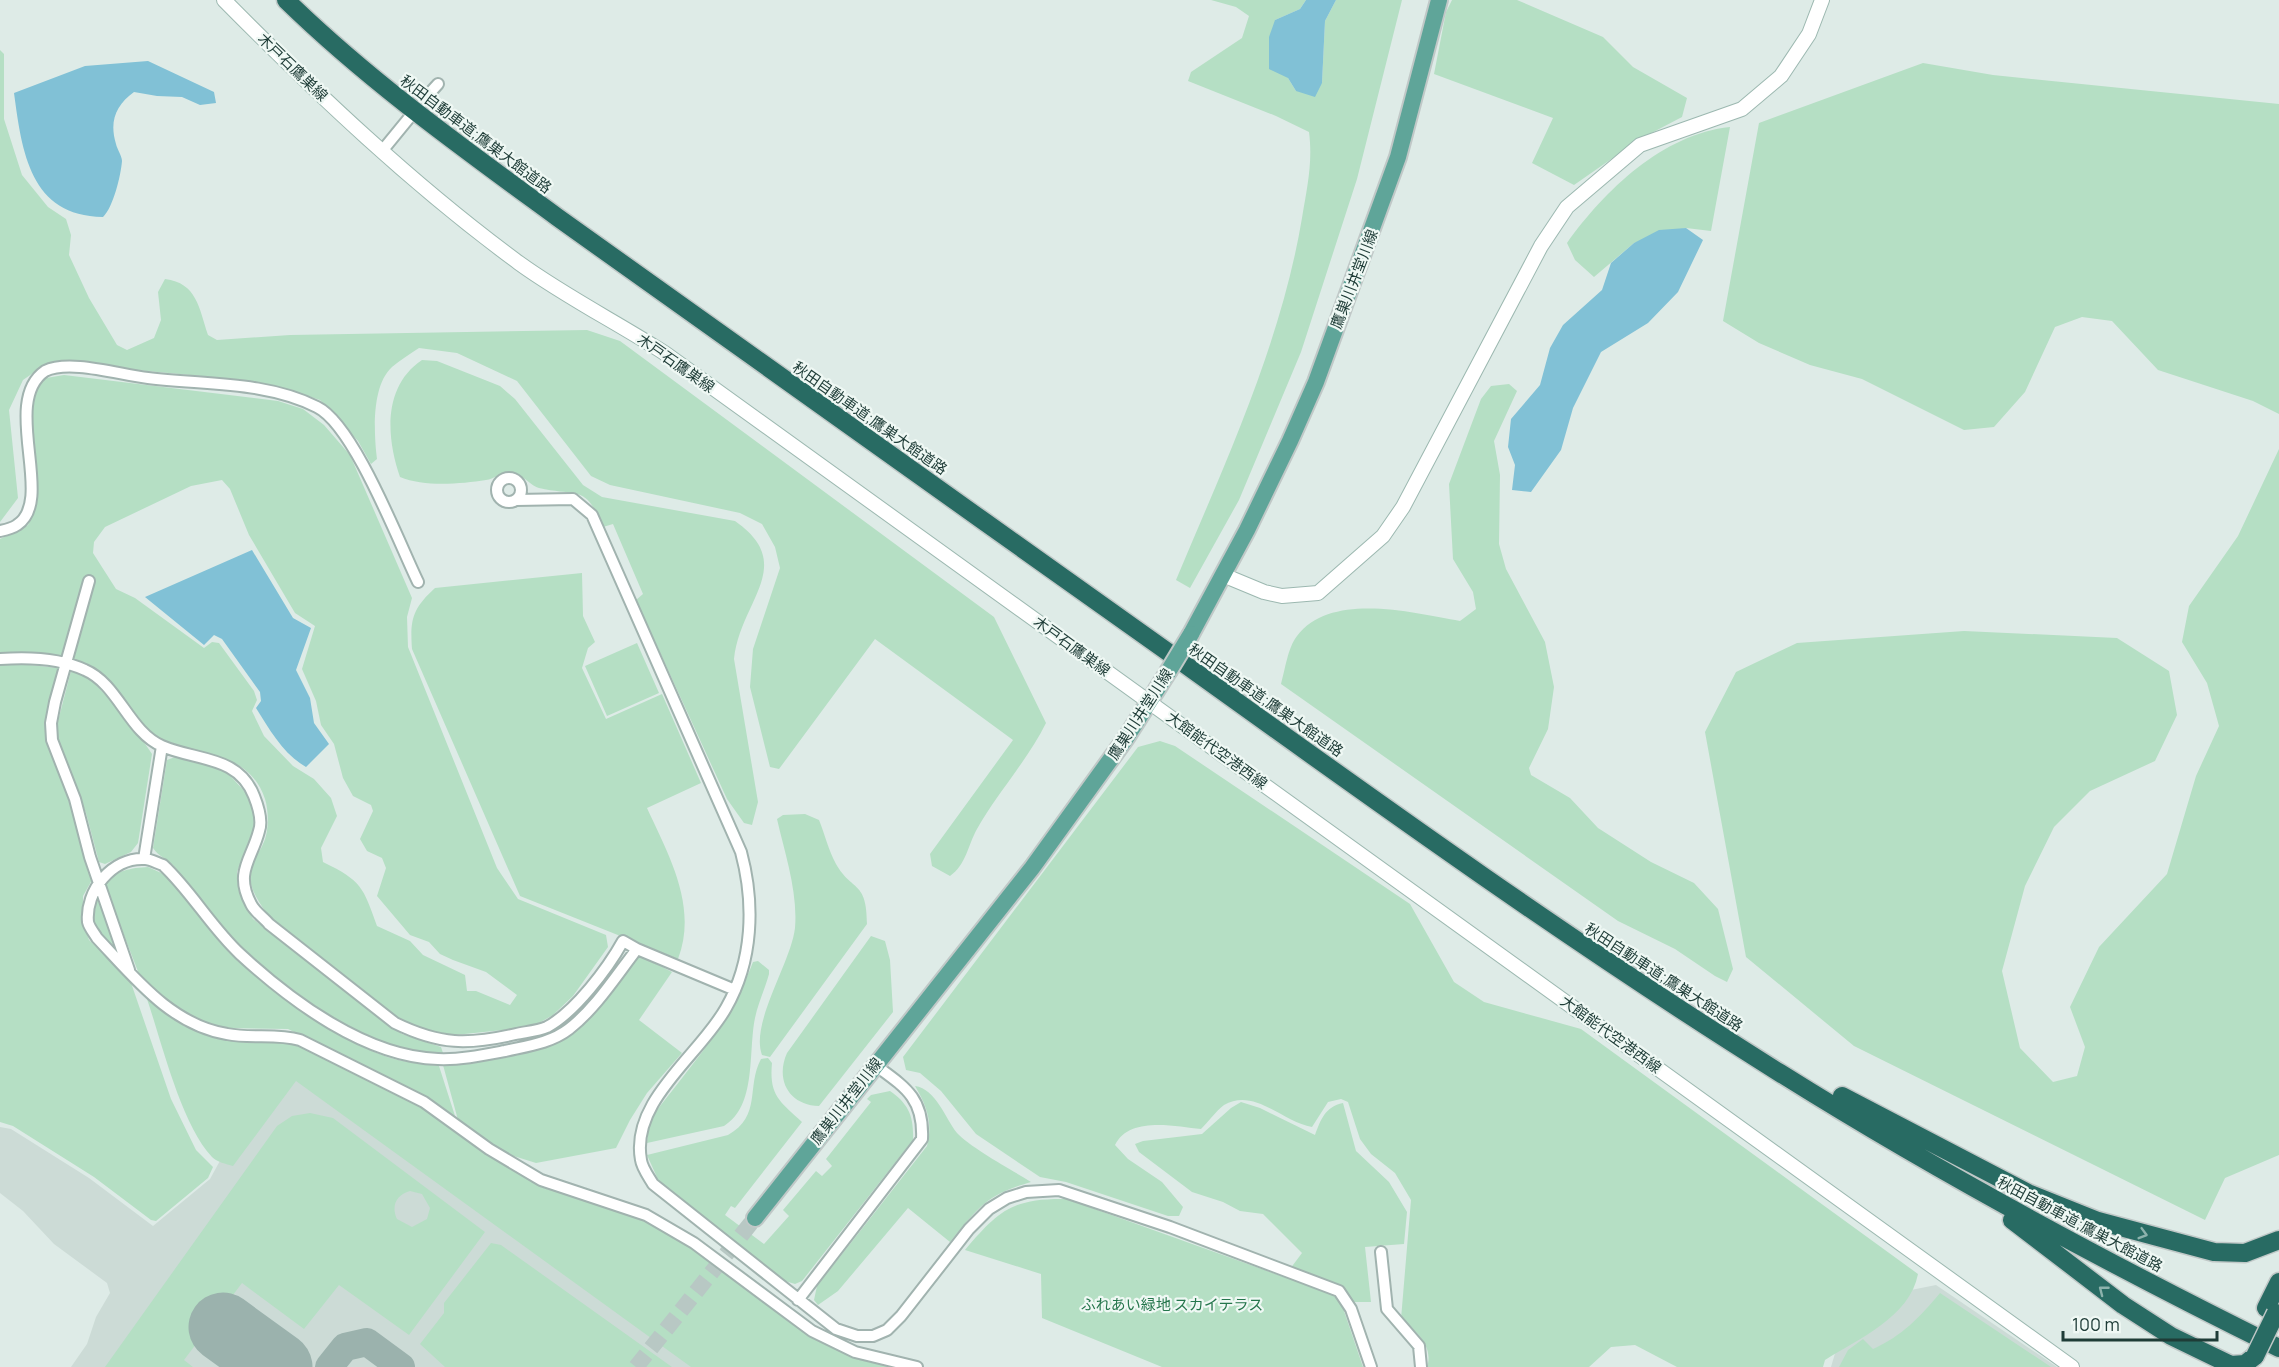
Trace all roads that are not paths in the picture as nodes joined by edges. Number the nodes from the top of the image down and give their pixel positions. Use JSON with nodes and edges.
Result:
{"nodes":[{"id":1,"x":224,"y":0,"type":"edge"},
{"id":2,"x":286,"y":0,"type":"edge"},
{"id":3,"x":303,"y":0,"type":"edge"},
{"id":4,"x":1439,"y":0,"type":"edge"},
{"id":5,"x":1822,"y":0,"type":"edge"},
{"id":6,"x":438,"y":84,"type":"dead end"},
{"id":7,"x":428,"y":95,"type":"dead end"},
{"id":8,"x":409,"y":118,"type":"dead end"},
{"id":9,"x":382,"y":151,"type":"junction"},
{"id":10,"x":516,"y":500,"type":"dead end"},
{"id":11,"x":0,"y":531,"type":"edge"},
{"id":12,"x":1223,"y":575,"type":"junction"},
{"id":13,"x":89,"y":581,"type":"dead end"},
{"id":14,"x":418,"y":582,"type":"dead end"},
{"id":15,"x":0,"y":659,"type":"edge"},
{"id":16,"x":65,"y":664,"type":"junction"},
{"id":17,"x":1150,"y":702,"type":"junction"},
{"id":18,"x":162,"y":746,"type":"junction"},
{"id":19,"x":144,"y":859,"type":"junction"},
{"id":20,"x":98,"y":883,"type":"junction"},
{"id":21,"x":637,"y":949,"type":"junction"},
{"id":22,"x":130,"y":973,"type":"junction"},
{"id":23,"x":735,"y":990,"type":"junction"},
{"id":24,"x":874,"y":1065,"type":"junction"},
{"id":25,"x":1841,"y":1103,"type":"junction"},
{"id":26,"x":755,"y":1218,"type":"tunnel mouth"},
{"id":27,"x":2279,"y":1240,"type":"edge"},
{"id":28,"x":1381,"y":1252,"type":"dead end"},
{"id":29,"x":2279,"y":1282,"type":"edge"},
{"id":30,"x":798,"y":1300,"type":"junction"},
{"id":31,"x":2274,"y":1310,"type":"edge"},
{"id":32,"x":2279,"y":1335,"type":"edge"},
{"id":33,"x":2279,"y":1348,"type":"edge"},
{"id":34,"x":2248,"y":1359,"type":"edge"},
{"id":35,"x":917,"y":1367,"type":"edge"},
{"id":36,"x":1371,"y":1367,"type":"edge"},
{"id":37,"x":1421,"y":1367,"type":"edge"},
{"id":38,"x":2072,"y":1367,"type":"edge"}],
"edges":[{"from":1,"to":9,"type":"main road","name":"木戸石鷹巣線"},
{"from":2,"to":25,"type":"highway","name":"秋田自動車道;鷹巣大館道路"},
{"from":3,"to":25,"type":"highway","name":"秋田自動車道;鷹巣大館道路"},
{"from":4,"to":12,"type":"main road","name":"鷹巣川井堂川線"},
{"from":5,"to":12,"type":"main road"},
{"from":6,"to":7,"type":"street"},
{"from":8,"to":9,"type":"street"},
{"from":9,"to":17,"type":"main road","name":"木戸石鷹巣線"},
{"from":10,"to":23,"type":"street"},
{"from":11,"to":14,"type":"street"},
{"from":12,"to":17,"type":"main road","name":"鷹巣川井堂川線","bridge":true},
{"from":13,"to":16,"type":"street"},
{"from":15,"to":16,"type":"street"},
{"from":16,"to":18,"type":"street"},
{"from":16,"to":20,"type":"street"},
{"from":17,"to":24,"type":"main road","name":"鷹巣川井堂川線"},
{"from":17,"to":38,"type":"main road","name":"大館能代空港西線"},
{"from":18,"to":19,"type":"street"},
{"from":18,"to":21,"type":"street"},
{"from":19,"to":20,"type":"street"},
{"from":19,"to":21,"type":"street"},
{"from":20,"to":22,"type":"street"},
{"from":20,"to":22,"type":"street"},
{"from":21,"to":23,"type":"street"},
{"from":22,"to":35,"type":"street"},
{"from":23,"to":30,"type":"street"},
{"from":24,"to":26,"type":"main road","name":"鷹巣川井堂川線"},
{"from":24,"to":30,"type":"street"},
{"from":25,"to":27,"type":"highway","one_way":true},
{"from":25,"to":32,"type":"highway","name":"秋田自動車道;鷹巣大館道路"},
{"from":25,"to":33,"type":"highway","name":"秋田自動車道;鷹巣大館道路"},
{"from":34,"to":25,"type":"highway","one_way":true},
{"from":28,"to":37,"type":"street"},
{"from":29,"to":31,"type":"highway"},
{"from":30,"to":36,"type":"street"},
{"from":31,"to":34,"type":"highway"}]}
